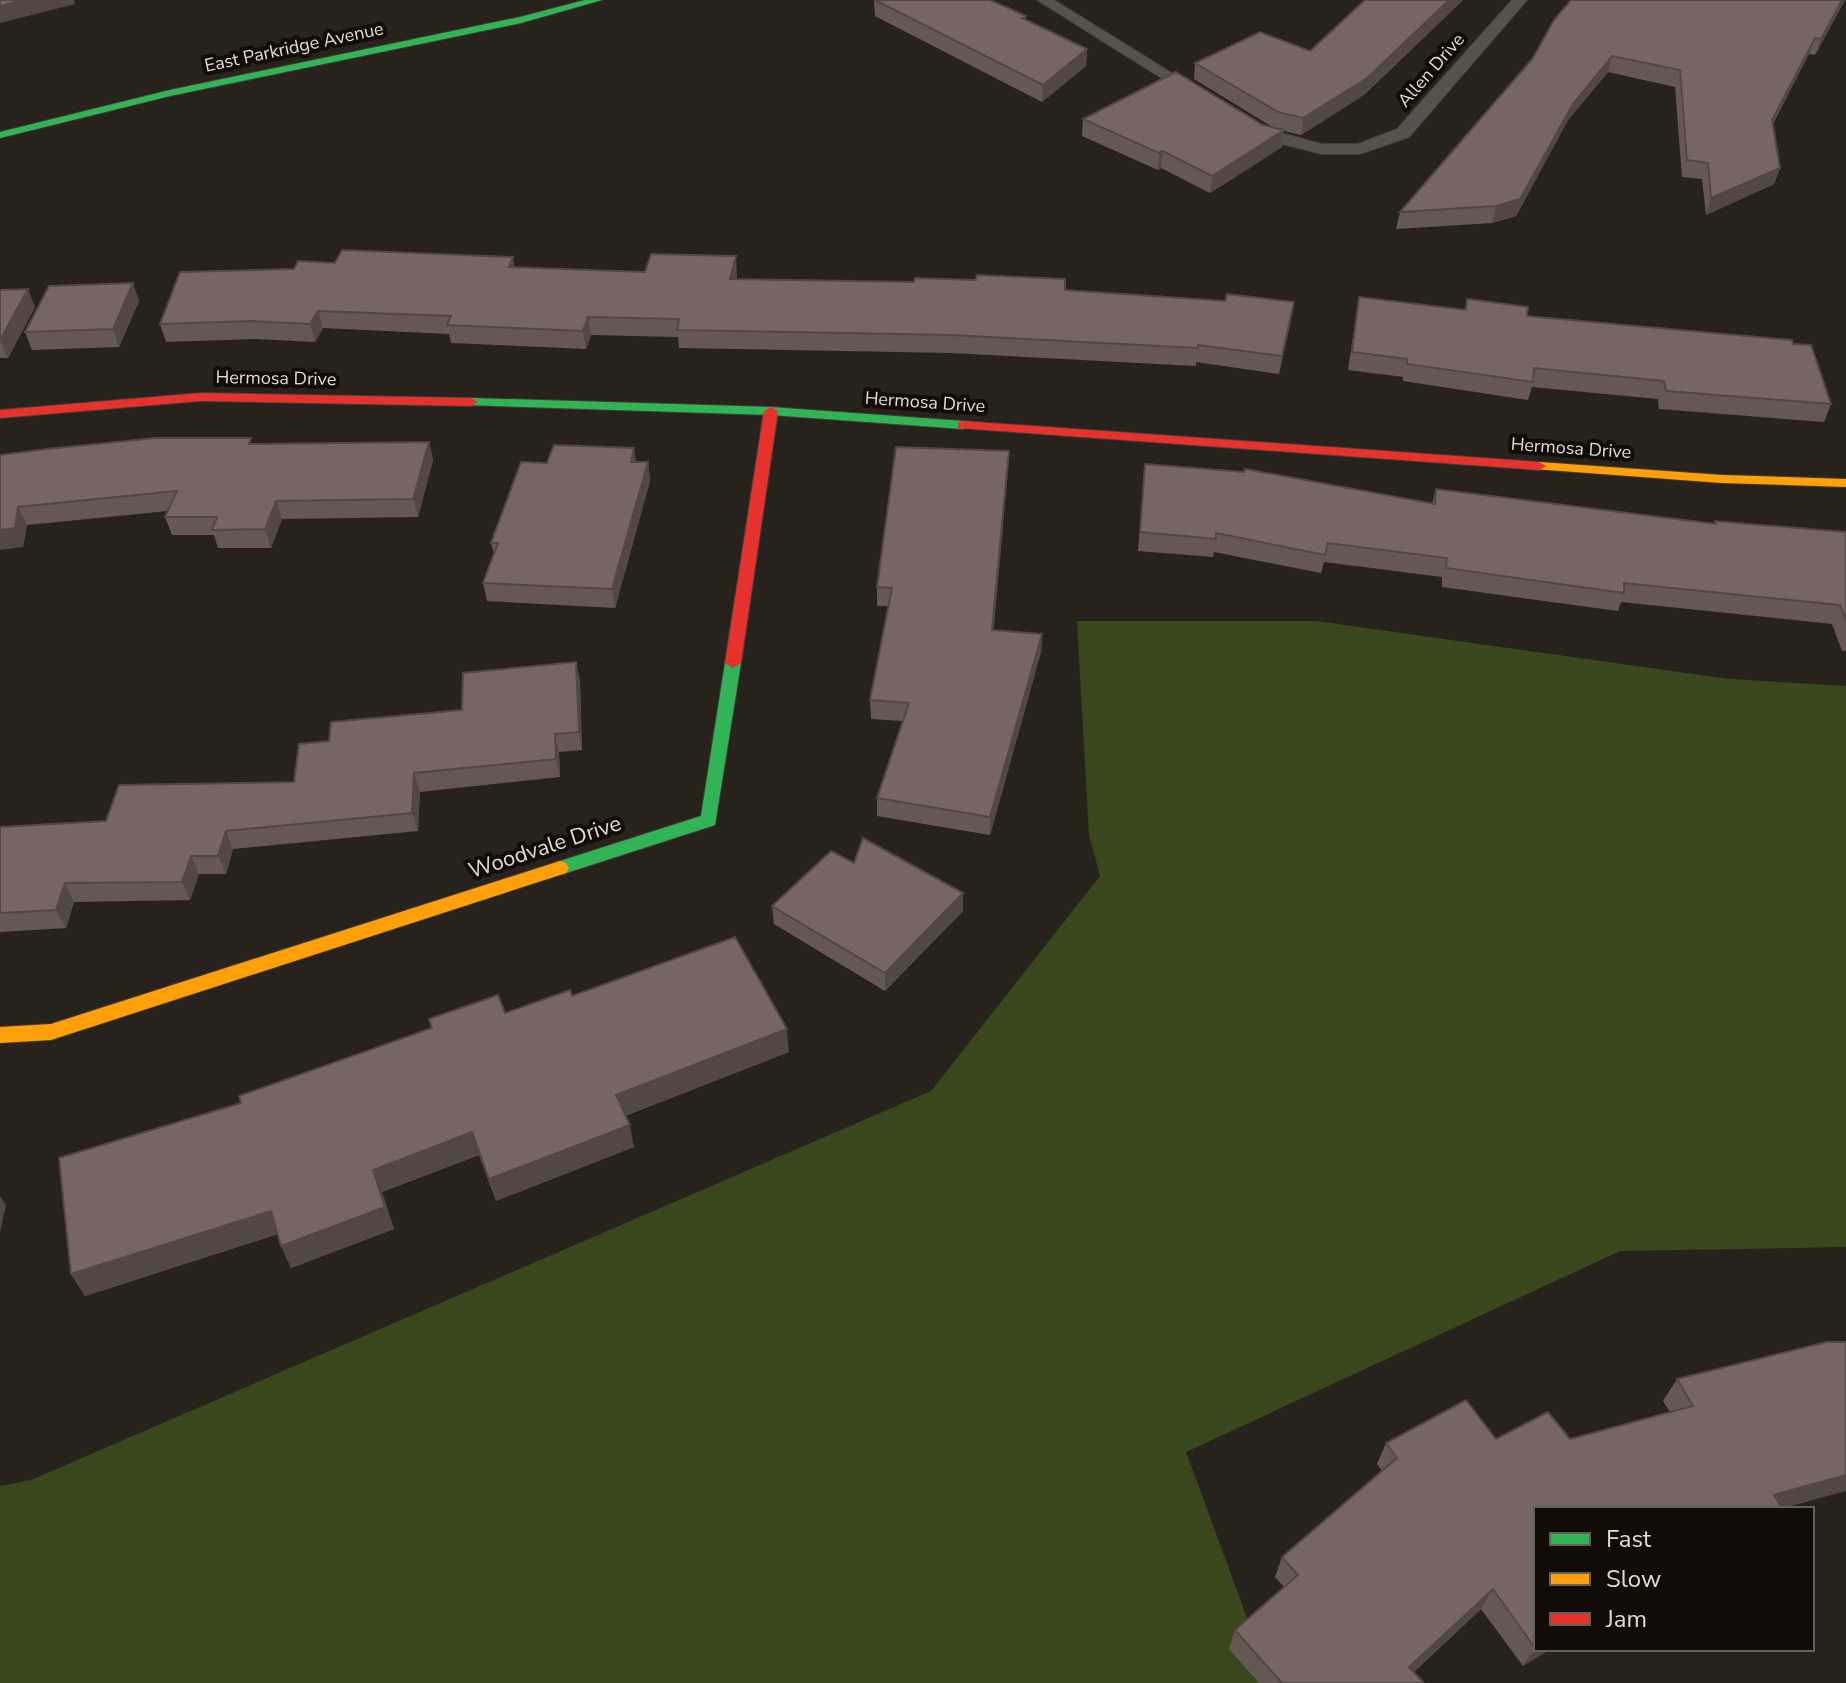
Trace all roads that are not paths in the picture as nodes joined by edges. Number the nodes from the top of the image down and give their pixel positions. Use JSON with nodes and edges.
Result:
{"nodes":[{"id":1,"x":597,"y":0,"type":"edge"},
{"id":2,"x":1044,"y":0,"type":"edge"},
{"id":3,"x":1520,"y":0,"type":"edge"},
{"id":4,"x":1215,"y":104,"type":"edge"},
{"id":5,"x":1242,"y":120,"type":"edge"},
{"id":6,"x":0,"y":135,"type":"edge"},
{"id":7,"x":771,"y":411,"type":"junction"},
{"id":8,"x":0,"y":414,"type":"edge"},
{"id":9,"x":1846,"y":483,"type":"edge"},
{"id":10,"x":0,"y":1035,"type":"edge"}],
"edges":[{"from":1,"to":6,"type":"street","name":"East Parkridge Avenue"},
{"from":2,"to":4,"type":"lane"},
{"from":3,"to":5,"type":"lane","name":"Allen Drive"},
{"from":7,"to":8,"type":"street","name":"Hermosa Drive"},
{"from":7,"to":9,"type":"street","name":"Hermosa Drive"},
{"from":7,"to":10,"type":"street","name":"Woodvale Drive"}]}
